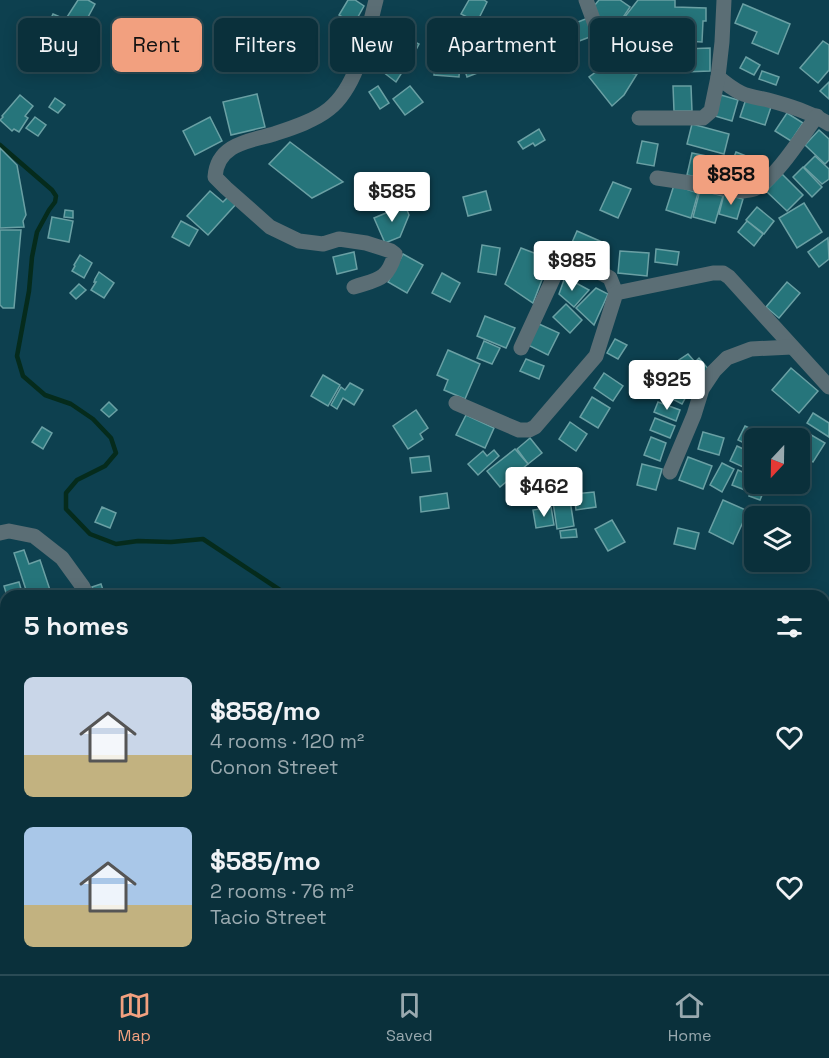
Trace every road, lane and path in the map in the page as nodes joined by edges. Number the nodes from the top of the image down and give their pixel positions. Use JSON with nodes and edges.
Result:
{"nodes":[{"id":1,"x":376,"y":0,"type":"edge"},
{"id":2,"x":586,"y":0,"type":"edge"},
{"id":3,"x":724,"y":0,"type":"edge"},
{"id":4,"x":593,"y":18,"type":"edge"},
{"id":5,"x":718,"y":77,"type":"junction"},
{"id":6,"x":639,"y":117,"type":"dead end"},
{"id":7,"x":823,"y":120,"type":"edge"},
{"id":8,"x":657,"y":178,"type":"dead end"},
{"id":9,"x":354,"y":287,"type":"dead end"},
{"id":10,"x":616,"y":293,"type":"junction"},
{"id":11,"x":792,"y":347,"type":"junction"},
{"id":12,"x":521,"y":348,"type":"dead end"},
{"id":13,"x":829,"y":387,"type":"edge"},
{"id":14,"x":456,"y":403,"type":"dead end"},
{"id":15,"x":670,"y":472,"type":"dead end"},
{"id":16,"x":0,"y":533,"type":"edge"},
{"id":17,"x":84,"y":590,"type":"edge"}],
"edges":[{"from":1,"to":9,"type":"street"},
{"from":2,"to":4,"type":"street"},
{"from":3,"to":5,"type":"street"},
{"from":5,"to":6,"type":"street"},
{"from":5,"to":7,"type":"street"},
{"from":7,"to":8,"type":"street"},
{"from":10,"to":11,"type":"street"},
{"from":10,"to":12,"type":"street"},
{"from":10,"to":14,"type":"street"},
{"from":11,"to":13,"type":"street"},
{"from":11,"to":15,"type":"street"},
{"from":16,"to":17,"type":"street"}]}
